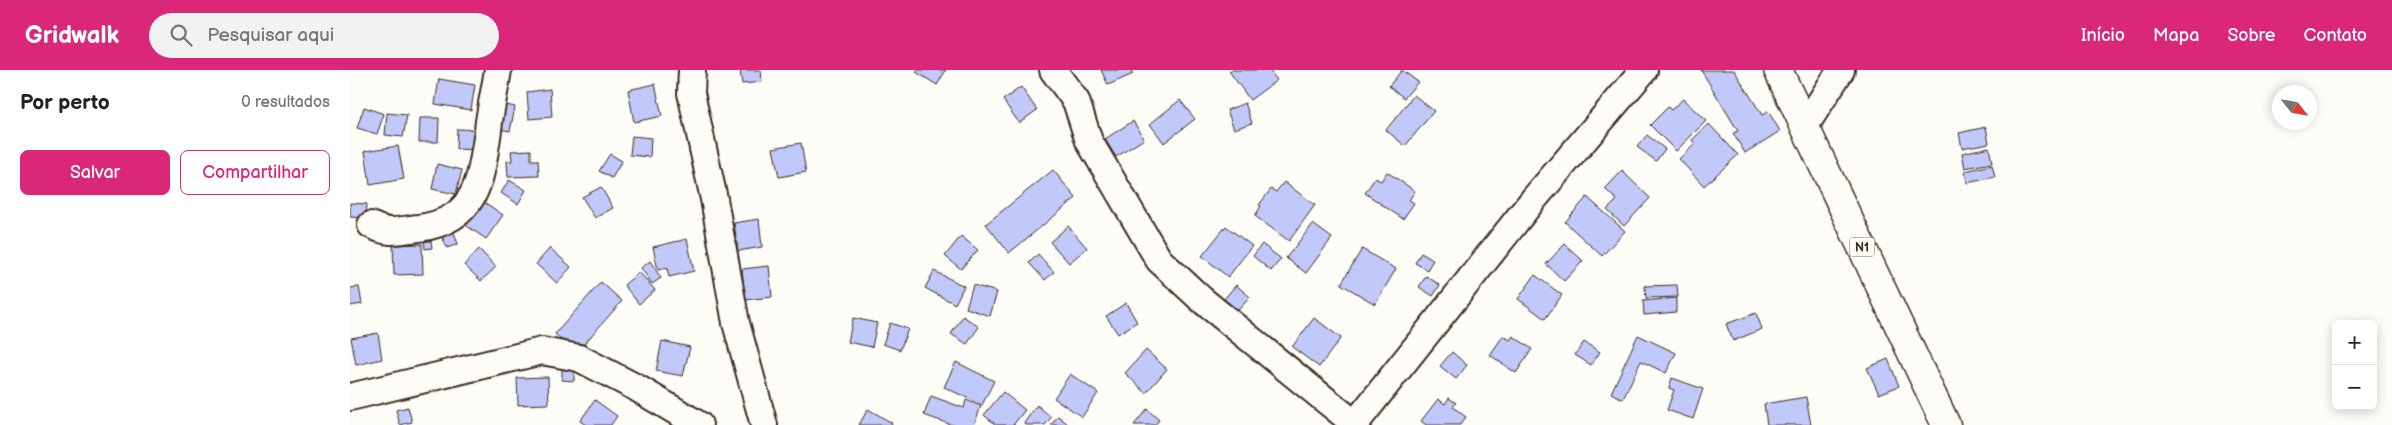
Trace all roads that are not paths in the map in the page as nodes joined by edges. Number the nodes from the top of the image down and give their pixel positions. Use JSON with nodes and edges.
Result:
{"nodes":[{"id":1,"x":498,"y":70,"type":"edge"},
{"id":2,"x":692,"y":70,"type":"edge"},
{"id":3,"x":1052,"y":70,"type":"edge"},
{"id":4,"x":1644,"y":70,"type":"edge"},
{"id":5,"x":1778,"y":70,"type":"edge"},
{"id":6,"x":1841,"y":70,"type":"edge"},
{"id":7,"x":1805,"y":126,"type":"junction"},
{"id":8,"x":371,"y":225,"type":"dead end"},
{"id":9,"x":350,"y":397,"type":"edge"},
{"id":10,"x":1355,"y":424,"type":"edge"},
{"id":11,"x":698,"y":425,"type":"edge"},
{"id":12,"x":764,"y":425,"type":"edge"},
{"id":13,"x":1946,"y":425,"type":"edge"}],
"edges":[{"from":1,"to":8,"type":"street"},
{"from":2,"to":12,"type":"street"},
{"from":3,"to":10,"type":"street"},
{"from":4,"to":10,"type":"street"},
{"from":5,"to":7,"type":"highway","number":"N1"},
{"from":6,"to":7,"type":"street"},
{"from":7,"to":13,"type":"highway","number":"N1"},
{"from":9,"to":11,"type":"street"}]}
